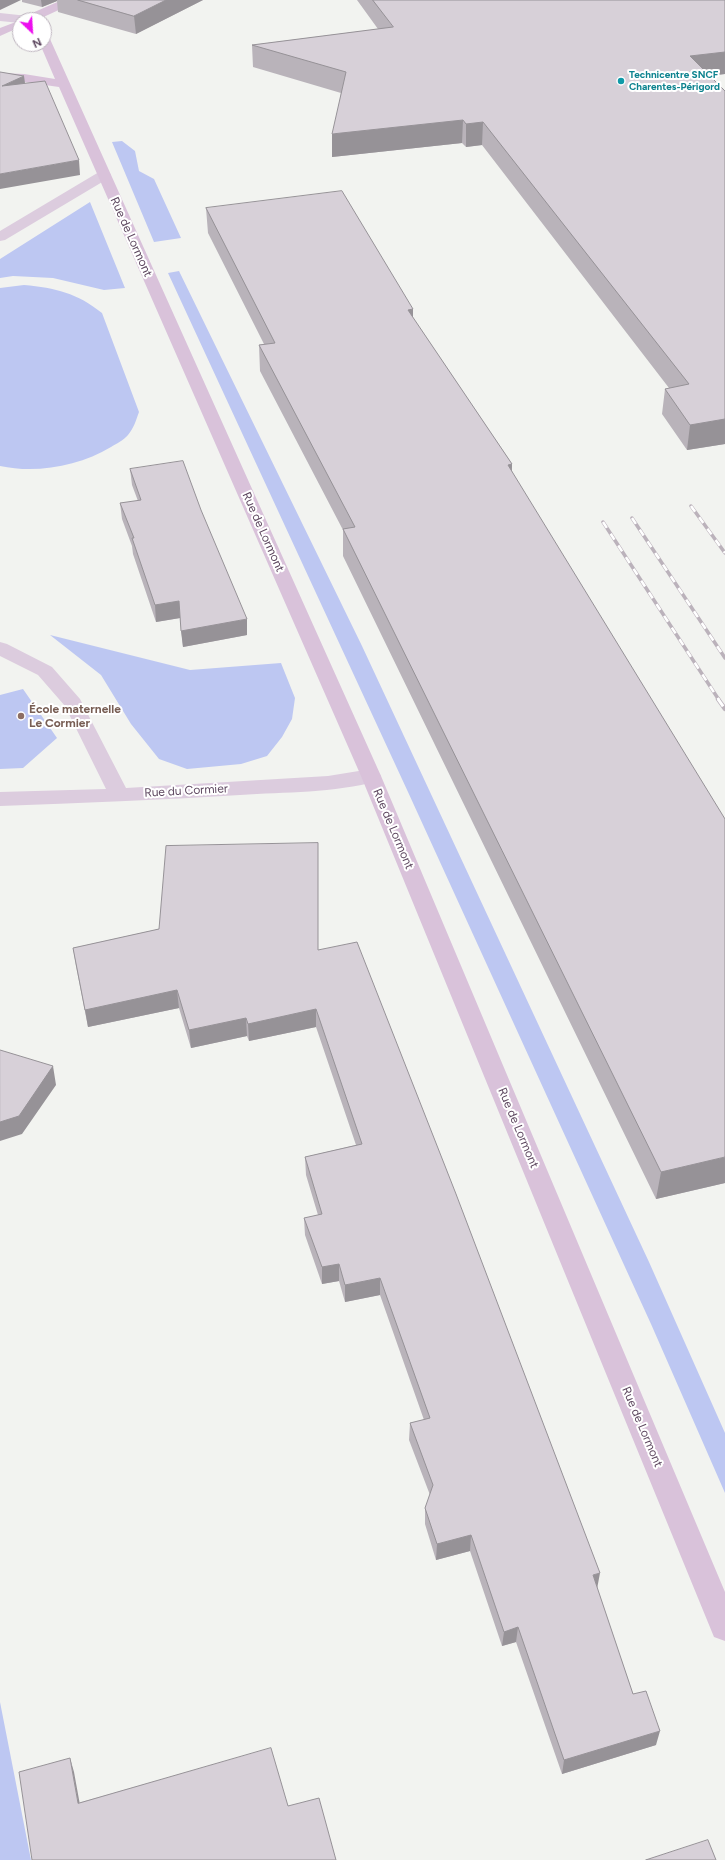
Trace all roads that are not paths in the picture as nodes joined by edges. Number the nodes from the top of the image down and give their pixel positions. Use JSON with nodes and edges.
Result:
{"nodes":[{"id":1,"x":72,"y":0,"type":"edge"},
{"id":2,"x":46,"y":12,"type":"edge"},
{"id":3,"x":0,"y":17,"type":"edge"},
{"id":4,"x":12,"y":18,"type":"edge"},
{"id":5,"x":12,"y":27,"type":"edge"},
{"id":6,"x":0,"y":32,"type":"edge"},
{"id":7,"x":50,"y":52,"type":"edge"},
{"id":8,"x":0,"y":77,"type":"edge"},
{"id":9,"x":64,"y":84,"type":"junction"},
{"id":10,"x":104,"y":176,"type":"junction"},
{"id":11,"x":0,"y":237,"type":"edge"},
{"id":12,"x":0,"y":648,"type":"edge"},
{"id":13,"x":371,"y":776,"type":"junction"},
{"id":14,"x":119,"y":795,"type":"junction"},
{"id":15,"x":0,"y":799,"type":"edge"},
{"id":16,"x":725,"y":1627,"type":"edge"}],
"edges":[{"from":1,"to":2,"type":"main road"},
{"from":3,"to":4,"type":"street"},
{"from":5,"to":6,"type":"main road"},
{"from":7,"to":9,"type":"main road","name":"Rue de Lormont"},
{"from":8,"to":9,"type":"main road"},
{"from":9,"to":10,"type":"main road","name":"Rue de Lormont"},
{"from":10,"to":11,"type":"street"},
{"from":10,"to":13,"type":"main road","name":"Rue de Lormont"},
{"from":12,"to":14,"type":"street"},
{"from":13,"to":14,"type":"street","name":"Rue du Cormier"},
{"from":13,"to":16,"type":"main road","name":"Rue de Lormont"},
{"from":14,"to":15,"type":"street","name":"Rue du Cormier"}]}
